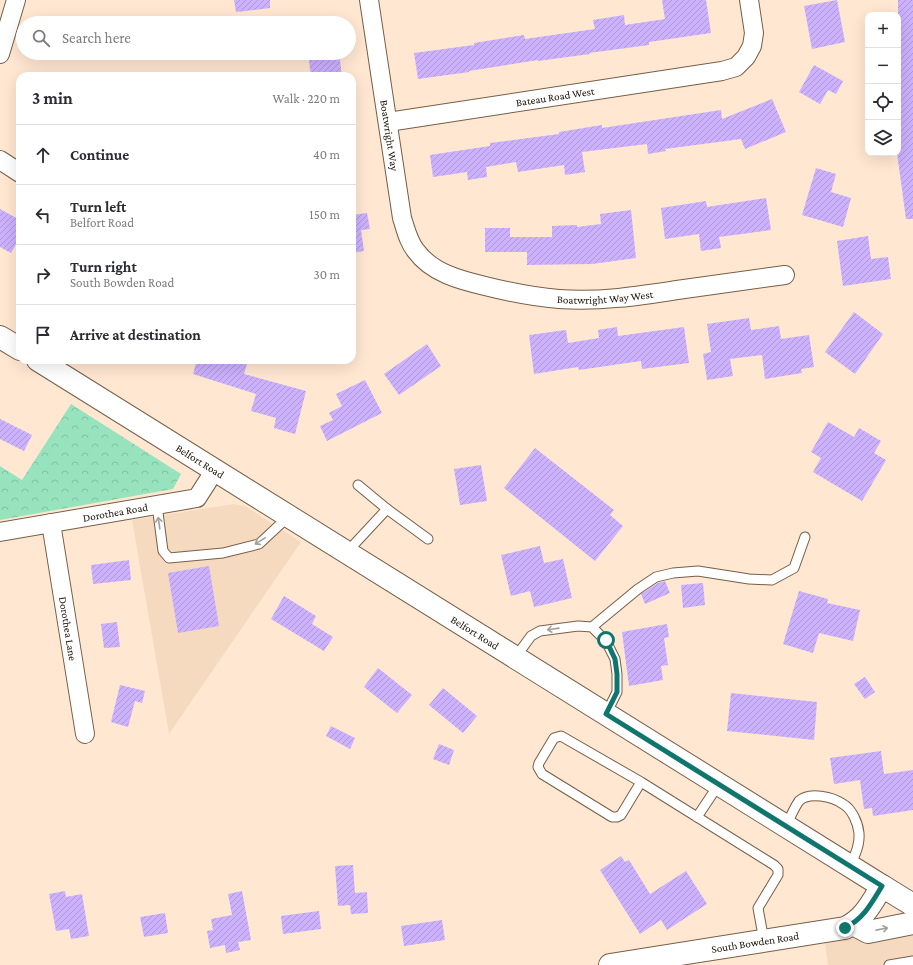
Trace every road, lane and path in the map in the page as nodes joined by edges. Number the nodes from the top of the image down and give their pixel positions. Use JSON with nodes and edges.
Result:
{"nodes":[{"id":1,"x":16,"y":0,"type":"edge"},
{"id":2,"x":369,"y":0,"type":"edge"},
{"id":3,"x":749,"y":0,"type":"edge"},
{"id":4,"x":4,"y":27,"type":"edge"},
{"id":5,"x":0,"y":54,"type":"edge"},
{"id":6,"x":388,"y":122,"type":"junction"},
{"id":7,"x":0,"y":160,"type":"edge"},
{"id":8,"x":16,"y":170,"type":"edge"},
{"id":9,"x":428,"y":264,"type":"joint"},
{"id":10,"x":786,"y":275,"type":"dead end"},
{"id":11,"x":0,"y":337,"type":"edge"},
{"id":12,"x":16,"y":347,"type":"edge"},
{"id":13,"x":44,"y":364,"type":"edge"},
{"id":14,"x":215,"y":470,"type":"junction"},
{"id":15,"x":358,"y":485,"type":"dead end"},
{"id":16,"x":157,"y":505,"type":"junction"},
{"id":17,"x":387,"y":509,"type":"junction"},
{"id":18,"x":289,"y":516,"type":"junction"},
{"id":19,"x":51,"y":523,"type":"junction"},
{"id":20,"x":0,"y":532,"type":"edge"},
{"id":21,"x":428,"y":539,"type":"dead end"},
{"id":22,"x":804,"y":540,"type":"dead end"},
{"id":23,"x":346,"y":552,"type":"junction"},
{"id":24,"x":592,"y":627,"type":"junction"},
{"id":25,"x":516,"y":658,"type":"junction"},
{"id":26,"x":606,"y":714,"type":"junction"},
{"id":27,"x":85,"y":734,"type":"dead end"},
{"id":28,"x":641,"y":782,"type":"junction"},
{"id":29,"x":719,"y":784,"type":"junction"},
{"id":30,"x":697,"y":817,"type":"junction"},
{"id":31,"x":786,"y":826,"type":"junction"},
{"id":32,"x":850,"y":866,"type":"junction"},
{"id":33,"x":882,"y":886,"type":"junction"},
{"id":34,"x":913,"y":905,"type":"edge"},
{"id":35,"x":913,"y":923,"type":"edge"},
{"id":36,"x":853,"y":924,"type":"junction"},
{"id":37,"x":764,"y":941,"type":"junction"},
{"id":38,"x":913,"y":961,"type":"edge"},
{"id":39,"x":610,"y":965,"type":"edge"},
{"id":40,"x":889,"y":965,"type":"edge"}],
"edges":[{"from":1,"to":4,"type":"street"},
{"from":2,"to":6,"type":"street","name":"Boatwright Way"},
{"from":3,"to":6,"type":"street","name":"Bateau Road West"},
{"from":4,"to":5,"type":"street"},
{"from":6,"to":9,"type":"street","name":"Boatwright Way"},
{"from":7,"to":8,"type":"street"},
{"from":9,"to":10,"type":"street","name":"Boatwright Way West"},
{"from":11,"to":12,"type":"street"},
{"from":13,"to":14,"type":"street","name":"Belfort Road"},
{"from":14,"to":16,"type":"street","name":"Dorothea Road"},
{"from":14,"to":18,"type":"street","name":"Belfort Road"},
{"from":15,"to":17,"type":"lane"},
{"from":18,"to":16,"type":"lane","one_way":true},
{"from":16,"to":19,"type":"street","name":"Dorothea Road"},
{"from":17,"to":21,"type":"lane"},
{"from":17,"to":23,"type":"lane"},
{"from":18,"to":23,"type":"street","name":"Belfort Road"},
{"from":19,"to":20,"type":"street","name":"Dorothea Road"},
{"from":19,"to":27,"type":"street","name":"Dorothea Lane"},
{"from":22,"to":24,"type":"lane"},
{"from":23,"to":25,"type":"street","name":"Belfort Road"},
{"from":24,"to":25,"type":"lane","one_way":true},
{"from":24,"to":26,"type":"lane"},
{"from":25,"to":26,"type":"street","name":"Belfort Road"},
{"from":26,"to":29,"type":"street","name":"Belfort Road"},
{"from":28,"to":28,"type":"lane"},
{"from":28,"to":30,"type":"lane"},
{"from":29,"to":30,"type":"lane"},
{"from":29,"to":31,"type":"street","name":"Belfort Road"},
{"from":30,"to":37,"type":"lane"},
{"from":31,"to":32,"type":"street","name":"Belfort Road"},
{"from":31,"to":32,"type":"lane"},
{"from":32,"to":33,"type":"street","name":"Belfort Road"},
{"from":33,"to":34,"type":"street","name":"Belfort Road"},
{"from":33,"to":36,"type":"street","name":"South Bowden Road"},
{"from":36,"to":35,"type":"street","one_way":true},
{"from":36,"to":37,"type":"street","name":"South Bowden Road"},
{"from":37,"to":39,"type":"street","name":"South Bowden Road"},
{"from":38,"to":40,"type":"lane"}]}
